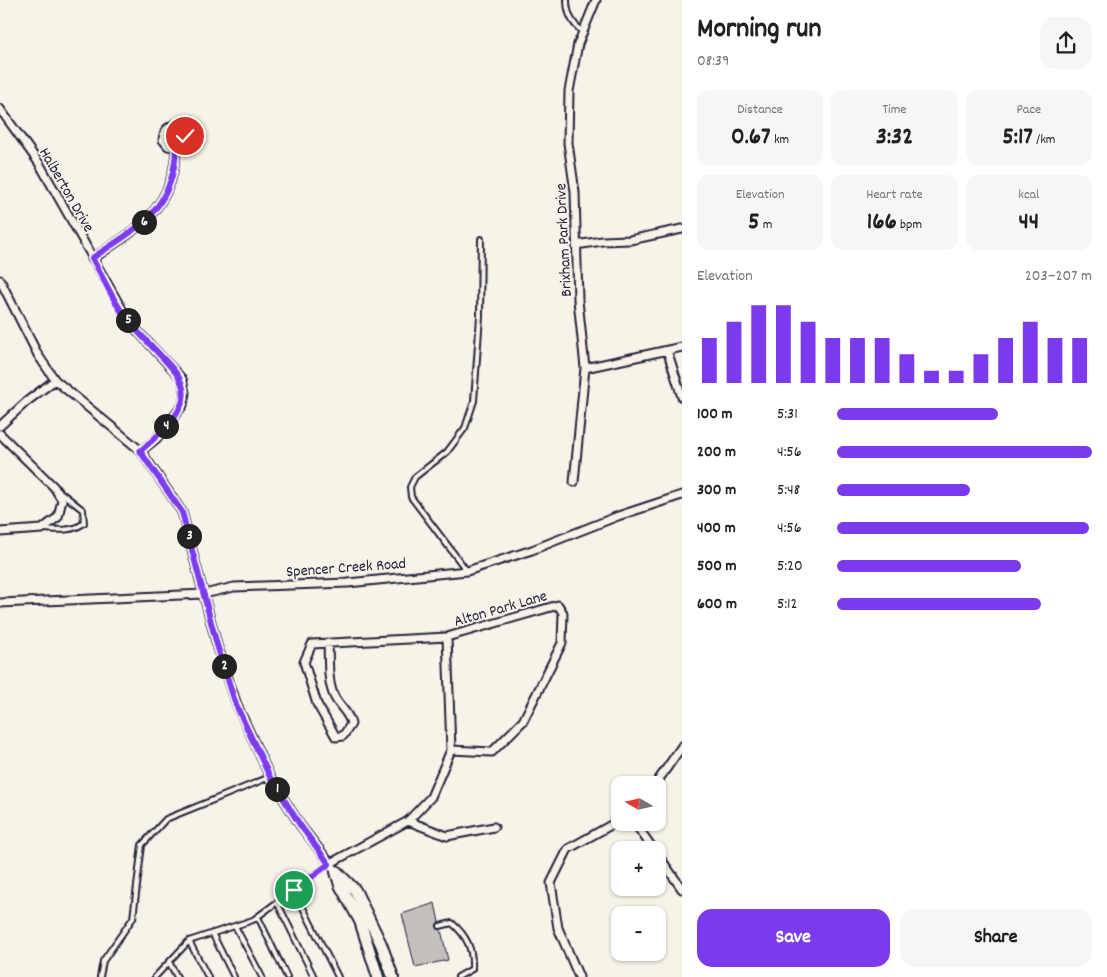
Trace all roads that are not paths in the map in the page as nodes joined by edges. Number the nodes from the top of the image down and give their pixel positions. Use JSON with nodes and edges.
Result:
{"nodes":[{"id":1,"x":567,"y":0,"type":"edge"},
{"id":2,"x":596,"y":0,"type":"edge"},
{"id":3,"x":583,"y":32,"type":"junction"},
{"id":4,"x":0,"y":109,"type":"edge"},
{"id":5,"x":176,"y":148,"type":"dead end"},
{"id":6,"x":682,"y":229,"type":"edge"},
{"id":7,"x":481,"y":239,"type":"dead end"},
{"id":8,"x":576,"y":245,"type":"junction"},
{"id":9,"x":92,"y":258,"type":"junction"},
{"id":10,"x":0,"y":280,"type":"edge"},
{"id":11,"x":682,"y":347,"type":"edge"},
{"id":12,"x":667,"y":350,"type":"junction"},
{"id":13,"x":585,"y":368,"type":"junction"},
{"id":14,"x":55,"y":380,"type":"junction"},
{"id":15,"x":682,"y":397,"type":"edge"},
{"id":16,"x":0,"y":426,"type":"edge"},
{"id":17,"x":0,"y":434,"type":"edge"},
{"id":18,"x":140,"y":451,"type":"junction"},
{"id":19,"x":574,"y":482,"type":"dead end"},
{"id":20,"x":54,"y":487,"type":"junction"},
{"id":21,"x":682,"y":495,"type":"edge"},
{"id":22,"x":42,"y":529,"type":"junction"},
{"id":23,"x":0,"y":532,"type":"edge"},
{"id":24,"x":467,"y":572,"type":"junction"},
{"id":25,"x":204,"y":594,"type":"junction"},
{"id":26,"x":0,"y":603,"type":"edge"},
{"id":27,"x":447,"y":637,"type":"junction"},
{"id":28,"x":328,"y":644,"type":"junction"},
{"id":29,"x":682,"y":746,"type":"edge"},
{"id":30,"x":451,"y":750,"type":"junction"},
{"id":31,"x":661,"y":776,"type":"edge"},
{"id":32,"x":270,"y":777,"type":"junction"},
{"id":33,"x":408,"y":821,"type":"junction"},
{"id":34,"x":611,"y":825,"type":"edge"},
{"id":35,"x":494,"y":827,"type":"dead end"},
{"id":36,"x":666,"y":866,"type":"edge"},
{"id":37,"x":332,"y":868,"type":"junction"},
{"id":38,"x":682,"y":889,"type":"edge"},
{"id":39,"x":294,"y":890,"type":"junction"},
{"id":40,"x":277,"y":902,"type":"junction"},
{"id":41,"x":258,"y":917,"type":"junction"},
{"id":42,"x":235,"y":926,"type":"junction"},
{"id":43,"x":440,"y":926,"type":"dead end"},
{"id":44,"x":212,"y":933,"type":"junction"},
{"id":45,"x":189,"y":941,"type":"junction"},
{"id":46,"x":169,"y":962,"type":"junction"},
{"id":47,"x":100,"y":977,"type":"edge"},
{"id":48,"x":155,"y":977,"type":"edge"},
{"id":49,"x":177,"y":977,"type":"edge"},
{"id":50,"x":208,"y":977,"type":"edge"},
{"id":51,"x":234,"y":977,"type":"edge"},
{"id":52,"x":262,"y":977,"type":"edge"},
{"id":53,"x":287,"y":977,"type":"edge"},
{"id":54,"x":314,"y":977,"type":"edge"},
{"id":55,"x":338,"y":977,"type":"edge"},
{"id":56,"x":378,"y":977,"type":"edge"},
{"id":57,"x":393,"y":977,"type":"edge"},
{"id":58,"x":458,"y":977,"type":"edge"},
{"id":59,"x":580,"y":977,"type":"edge"}],
"edges":[{"from":1,"to":3,"type":"lane"},
{"from":2,"to":3,"type":"street","name":"Brixham Park Drive"},
{"from":3,"to":8,"type":"street","name":"Brixham Park Drive"},
{"from":4,"to":9,"type":"street","name":"Halberton Drive"},
{"from":5,"to":9,"type":"street"},
{"from":6,"to":8,"type":"street"},
{"from":7,"to":24,"type":"lane"},
{"from":8,"to":13,"type":"street","name":"Brixham Park Drive"},
{"from":9,"to":18,"type":"street","name":"Halberton Drive"},
{"from":10,"to":14,"type":"street"},
{"from":11,"to":12,"type":"street"},
{"from":12,"to":13,"type":"street"},
{"from":12,"to":15,"type":"street"},
{"from":13,"to":19,"type":"street","name":"Brixham Park Drive"},
{"from":14,"to":16,"type":"street"},
{"from":14,"to":18,"type":"street"},
{"from":17,"to":20,"type":"street"},
{"from":18,"to":25,"type":"street"},
{"from":20,"to":22,"type":"street"},
{"from":20,"to":22,"type":"lane"},
{"from":21,"to":24,"type":"street","name":"Spencer Creek Road"},
{"from":22,"to":23,"type":"street"},
{"from":24,"to":25,"type":"street","name":"Spencer Creek Road"},
{"from":25,"to":26,"type":"street","name":"Spencer Creek Road"},
{"from":25,"to":32,"type":"street"},
{"from":27,"to":28,"type":"street","name":"Alton Park Lane"},
{"from":27,"to":30,"type":"street"},
{"from":27,"to":30,"type":"street","name":"Alton Park Lane"},
{"from":28,"to":28,"type":"street","name":"Alton Park Lane"},
{"from":29,"to":31,"type":"street"},
{"from":30,"to":33,"type":"street"},
{"from":32,"to":37,"type":"street"},
{"from":32,"to":47,"type":"lane"},
{"from":33,"to":35,"type":"street"},
{"from":33,"to":37,"type":"street"},
{"from":34,"to":59,"type":"street"},
{"from":36,"to":38,"type":"street"},
{"from":37,"to":39,"type":"lane"},
{"from":37,"to":56,"type":"street"},
{"from":37,"to":57,"type":"street"},
{"from":39,"to":40,"type":"lane"},
{"from":39,"to":55,"type":"lane"},
{"from":40,"to":41,"type":"lane"},
{"from":40,"to":54,"type":"lane"},
{"from":41,"to":42,"type":"lane"},
{"from":41,"to":53,"type":"lane"},
{"from":42,"to":44,"type":"lane"},
{"from":42,"to":52,"type":"lane"},
{"from":43,"to":58,"type":"lane"},
{"from":44,"to":45,"type":"lane"},
{"from":44,"to":51,"type":"lane"},
{"from":45,"to":46,"type":"lane"},
{"from":45,"to":50,"type":"lane"},
{"from":46,"to":48,"type":"lane"},
{"from":46,"to":49,"type":"lane"}]}
